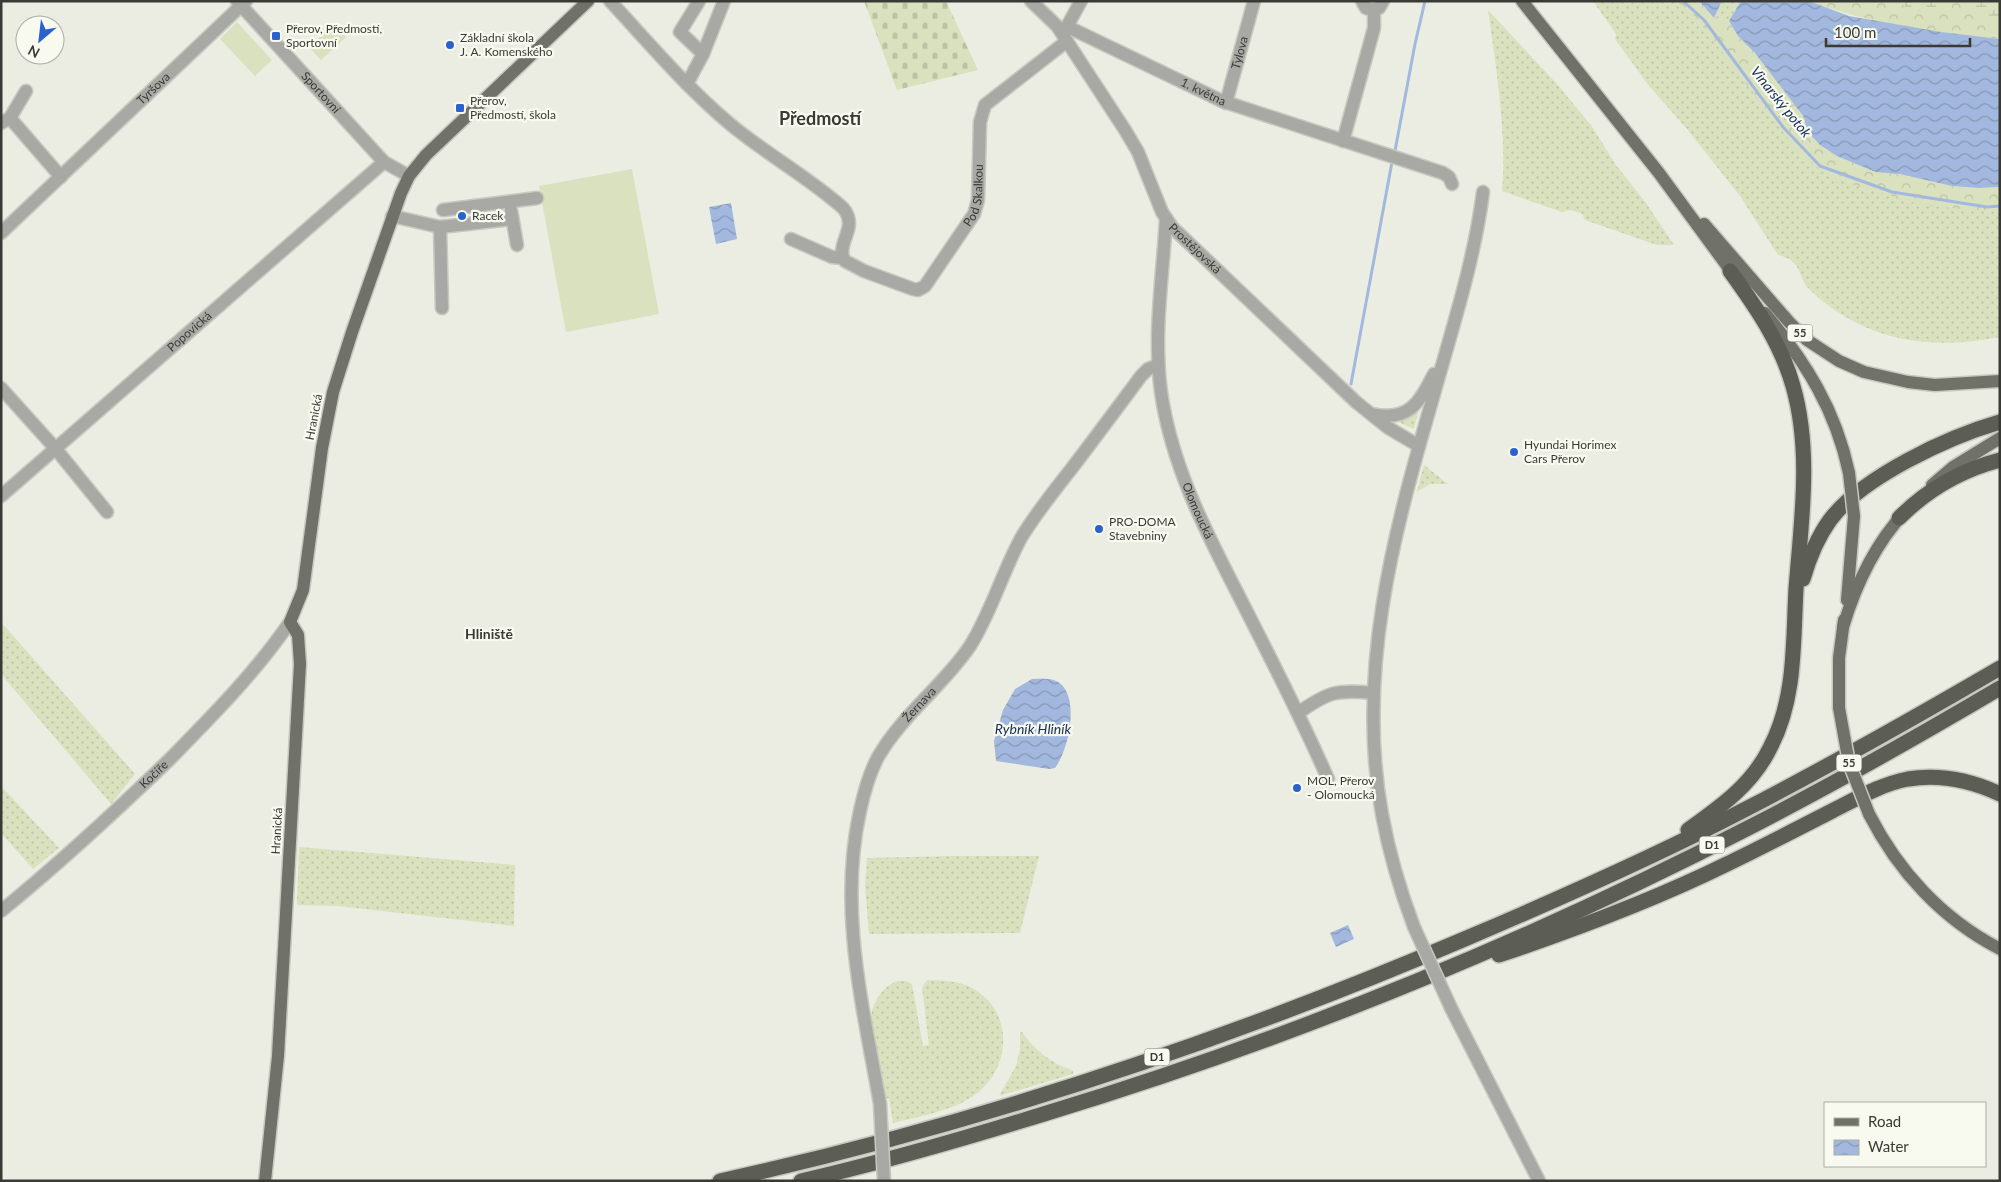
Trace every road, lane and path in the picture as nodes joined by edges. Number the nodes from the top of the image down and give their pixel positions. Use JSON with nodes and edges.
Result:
{"nodes":[{"id":1,"x":588,"y":1,"type":"edge"},
{"id":2,"x":699,"y":1,"type":"edge"},
{"id":3,"x":724,"y":1,"type":"edge"},
{"id":4,"x":1031,"y":1,"type":"edge"},
{"id":5,"x":1081,"y":1,"type":"edge"},
{"id":6,"x":1254,"y":1,"type":"edge"},
{"id":7,"x":1362,"y":1,"type":"edge"},
{"id":8,"x":1522,"y":1,"type":"edge"},
{"id":9,"x":241,"y":3,"type":"edge"},
{"id":10,"x":611,"y":3,"type":"edge"},
{"id":11,"x":1378,"y":5,"type":"edge"},
{"id":12,"x":1066,"y":34,"type":"junction"},
{"id":13,"x":703,"y":54,"type":"junction"},
{"id":14,"x":687,"y":84,"type":"junction"},
{"id":15,"x":26,"y":91,"type":"dead end"},
{"id":16,"x":1226,"y":103,"type":"junction"},
{"id":17,"x":6,"y":120,"type":"edge"},
{"id":18,"x":1343,"y":141,"type":"junction"},
{"id":19,"x":384,"y":162,"type":"junction"},
{"id":20,"x":1659,"y":173,"type":"junction"},
{"id":21,"x":409,"y":176,"type":"junction"},
{"id":22,"x":61,"y":177,"type":"junction"},
{"id":23,"x":1452,"y":184,"type":"dead end"},
{"id":24,"x":1483,"y":192,"type":"dead end"},
{"id":25,"x":537,"y":198,"type":"dead end"},
{"id":26,"x":509,"y":202,"type":"junction"},
{"id":27,"x":443,"y":210,"type":"dead end"},
{"id":28,"x":392,"y":216,"type":"junction"},
{"id":29,"x":1166,"y":218,"type":"junction"},
{"id":30,"x":512,"y":219,"type":"junction"},
{"id":31,"x":440,"y":228,"type":"junction"},
{"id":32,"x":1,"y":233,"type":"edge"},
{"id":33,"x":791,"y":239,"type":"dead end"},
{"id":34,"x":517,"y":245,"type":"dead end"},
{"id":35,"x":843,"y":258,"type":"junction"},
{"id":36,"x":1730,"y":271,"type":"junction"},
{"id":37,"x":442,"y":308,"type":"dead end"},
{"id":38,"x":1446,"y":350,"type":"junction"},
{"id":39,"x":1158,"y":364,"type":"junction"},
{"id":40,"x":2000,"y":381,"type":"edge"},
{"id":41,"x":1,"y":388,"type":"edge"},
{"id":42,"x":1369,"y":413,"type":"junction"},
{"id":43,"x":2000,"y":422,"type":"edge"},
{"id":44,"x":2000,"y":438,"type":"edge"},
{"id":45,"x":1419,"y":446,"type":"junction"},
{"id":46,"x":56,"y":448,"type":"junction"},
{"id":47,"x":2000,"y":460,"type":"edge"},
{"id":48,"x":1,"y":496,"type":"edge"},
{"id":49,"x":107,"y":512,"type":"dead end"},
{"id":50,"x":1899,"y":518,"type":"junction"},
{"id":51,"x":290,"y":622,"type":"junction"},
{"id":52,"x":1843,"y":627,"type":"junction"},
{"id":53,"x":1794,"y":635,"type":"junction"},
{"id":54,"x":2000,"y":668,"type":"edge"},
{"id":55,"x":2000,"y":688,"type":"edge"},
{"id":56,"x":1373,"y":693,"type":"junction"},
{"id":57,"x":1298,"y":713,"type":"junction"},
{"id":58,"x":1328,"y":779,"type":"dead end"},
{"id":59,"x":2000,"y":794,"type":"edge"},
{"id":60,"x":1648,"y":858,"type":"junction"},
{"id":61,"x":1,"y":912,"type":"edge"},
{"id":62,"x":2000,"y":949,"type":"edge"},
{"id":63,"x":1414,"y":982,"type":"junction"},
{"id":64,"x":265,"y":1181,"type":"edge"},
{"id":65,"x":720,"y":1181,"type":"edge"},
{"id":66,"x":801,"y":1181,"type":"edge"},
{"id":67,"x":884,"y":1181,"type":"edge"},
{"id":68,"x":1539,"y":1181,"type":"edge"}],
"edges":[{"from":1,"to":21,"type":"main road","name":"Hranická"},
{"from":2,"to":13,"type":"street"},
{"from":3,"to":13,"type":"street"},
{"from":4,"to":12,"type":"street","name":"Prostějovská"},
{"from":5,"to":12,"type":"street"},
{"from":6,"to":16,"type":"street","name":"Tylova"},
{"from":7,"to":11,"type":"street"},
{"from":8,"to":20,"type":"main road","number":"55"},
{"from":9,"to":19,"type":"street","name":"Sportovní"},
{"from":9,"to":22,"type":"street","name":"Tyršova"},
{"from":10,"to":14,"type":"street"},
{"from":11,"to":18,"type":"street"},
{"from":12,"to":16,"type":"street","name":"1. května"},
{"from":12,"to":29,"type":"street","name":"Prostějovská"},
{"from":12,"to":35,"type":"street","name":"Pod Skalkou"},
{"from":13,"to":14,"type":"street"},
{"from":14,"to":35,"type":"street"},
{"from":15,"to":17,"type":"street"},
{"from":16,"to":18,"type":"street","name":"1. května"},
{"from":17,"to":22,"type":"street"},
{"from":18,"to":23,"type":"street","name":"1. května"},
{"from":19,"to":21,"type":"street","name":"Sportovní"},
{"from":19,"to":46,"type":"street","name":"Popovická"},
{"from":20,"to":36,"type":"main road","number":"55"},
{"from":20,"to":40,"type":"main road","number":"55"},
{"from":21,"to":28,"type":"main road","name":"Hranická"},
{"from":22,"to":32,"type":"street","name":"Tyršova"},
{"from":24,"to":38,"type":"street"},
{"from":25,"to":26,"type":"street"},
{"from":26,"to":27,"type":"street"},
{"from":26,"to":30,"type":"street"},
{"from":28,"to":31,"type":"street"},
{"from":28,"to":51,"type":"main road","name":"Hranická"},
{"from":29,"to":39,"type":"street","name":"Olomoucká"},
{"from":29,"to":42,"type":"street","name":"Prostějovská"},
{"from":30,"to":31,"type":"street"},
{"from":30,"to":34,"type":"street"},
{"from":31,"to":37,"type":"street"},
{"from":33,"to":35,"type":"street","name":"Pod Skalkou"},
{"from":36,"to":52,"type":"main road","number":"55","bridge":true},
{"from":36,"to":53,"type":"highway"},
{"from":38,"to":42,"type":"street"},
{"from":38,"to":45,"type":"street"},
{"from":39,"to":57,"type":"street","name":"Olomoucká"},
{"from":39,"to":67,"type":"street","name":"Žernava","bridge":true},
{"from":41,"to":46,"type":"street"},
{"from":42,"to":45,"type":"street","name":"Prostějovská"},
{"from":43,"to":53,"type":"highway"},
{"from":44,"to":50,"type":"main road","number":"55"},
{"from":45,"to":56,"type":"street"},
{"from":46,"to":48,"type":"street","name":"Popovická"},
{"from":46,"to":49,"type":"street"},
{"from":47,"to":50,"type":"highway"},
{"from":50,"to":52,"type":"main road","number":"55"},
{"from":51,"to":61,"type":"street","name":"Kočíře"},
{"from":51,"to":64,"type":"main road","name":"Hranická"},
{"from":52,"to":62,"type":"main road","number":"55","bridge":true},
{"from":53,"to":60,"type":"highway"},
{"from":54,"to":60,"type":"highway","number":"D1"},
{"from":55,"to":63,"type":"highway","number":"D1"},
{"from":56,"to":57,"type":"street"},
{"from":56,"to":68,"type":"street","bridge":true},
{"from":57,"to":58,"type":"street","name":"Olomoucká"},
{"from":59,"to":63,"type":"highway"},
{"from":60,"to":65,"type":"highway","number":"D1"},
{"from":63,"to":66,"type":"highway","number":"D1"}]}
